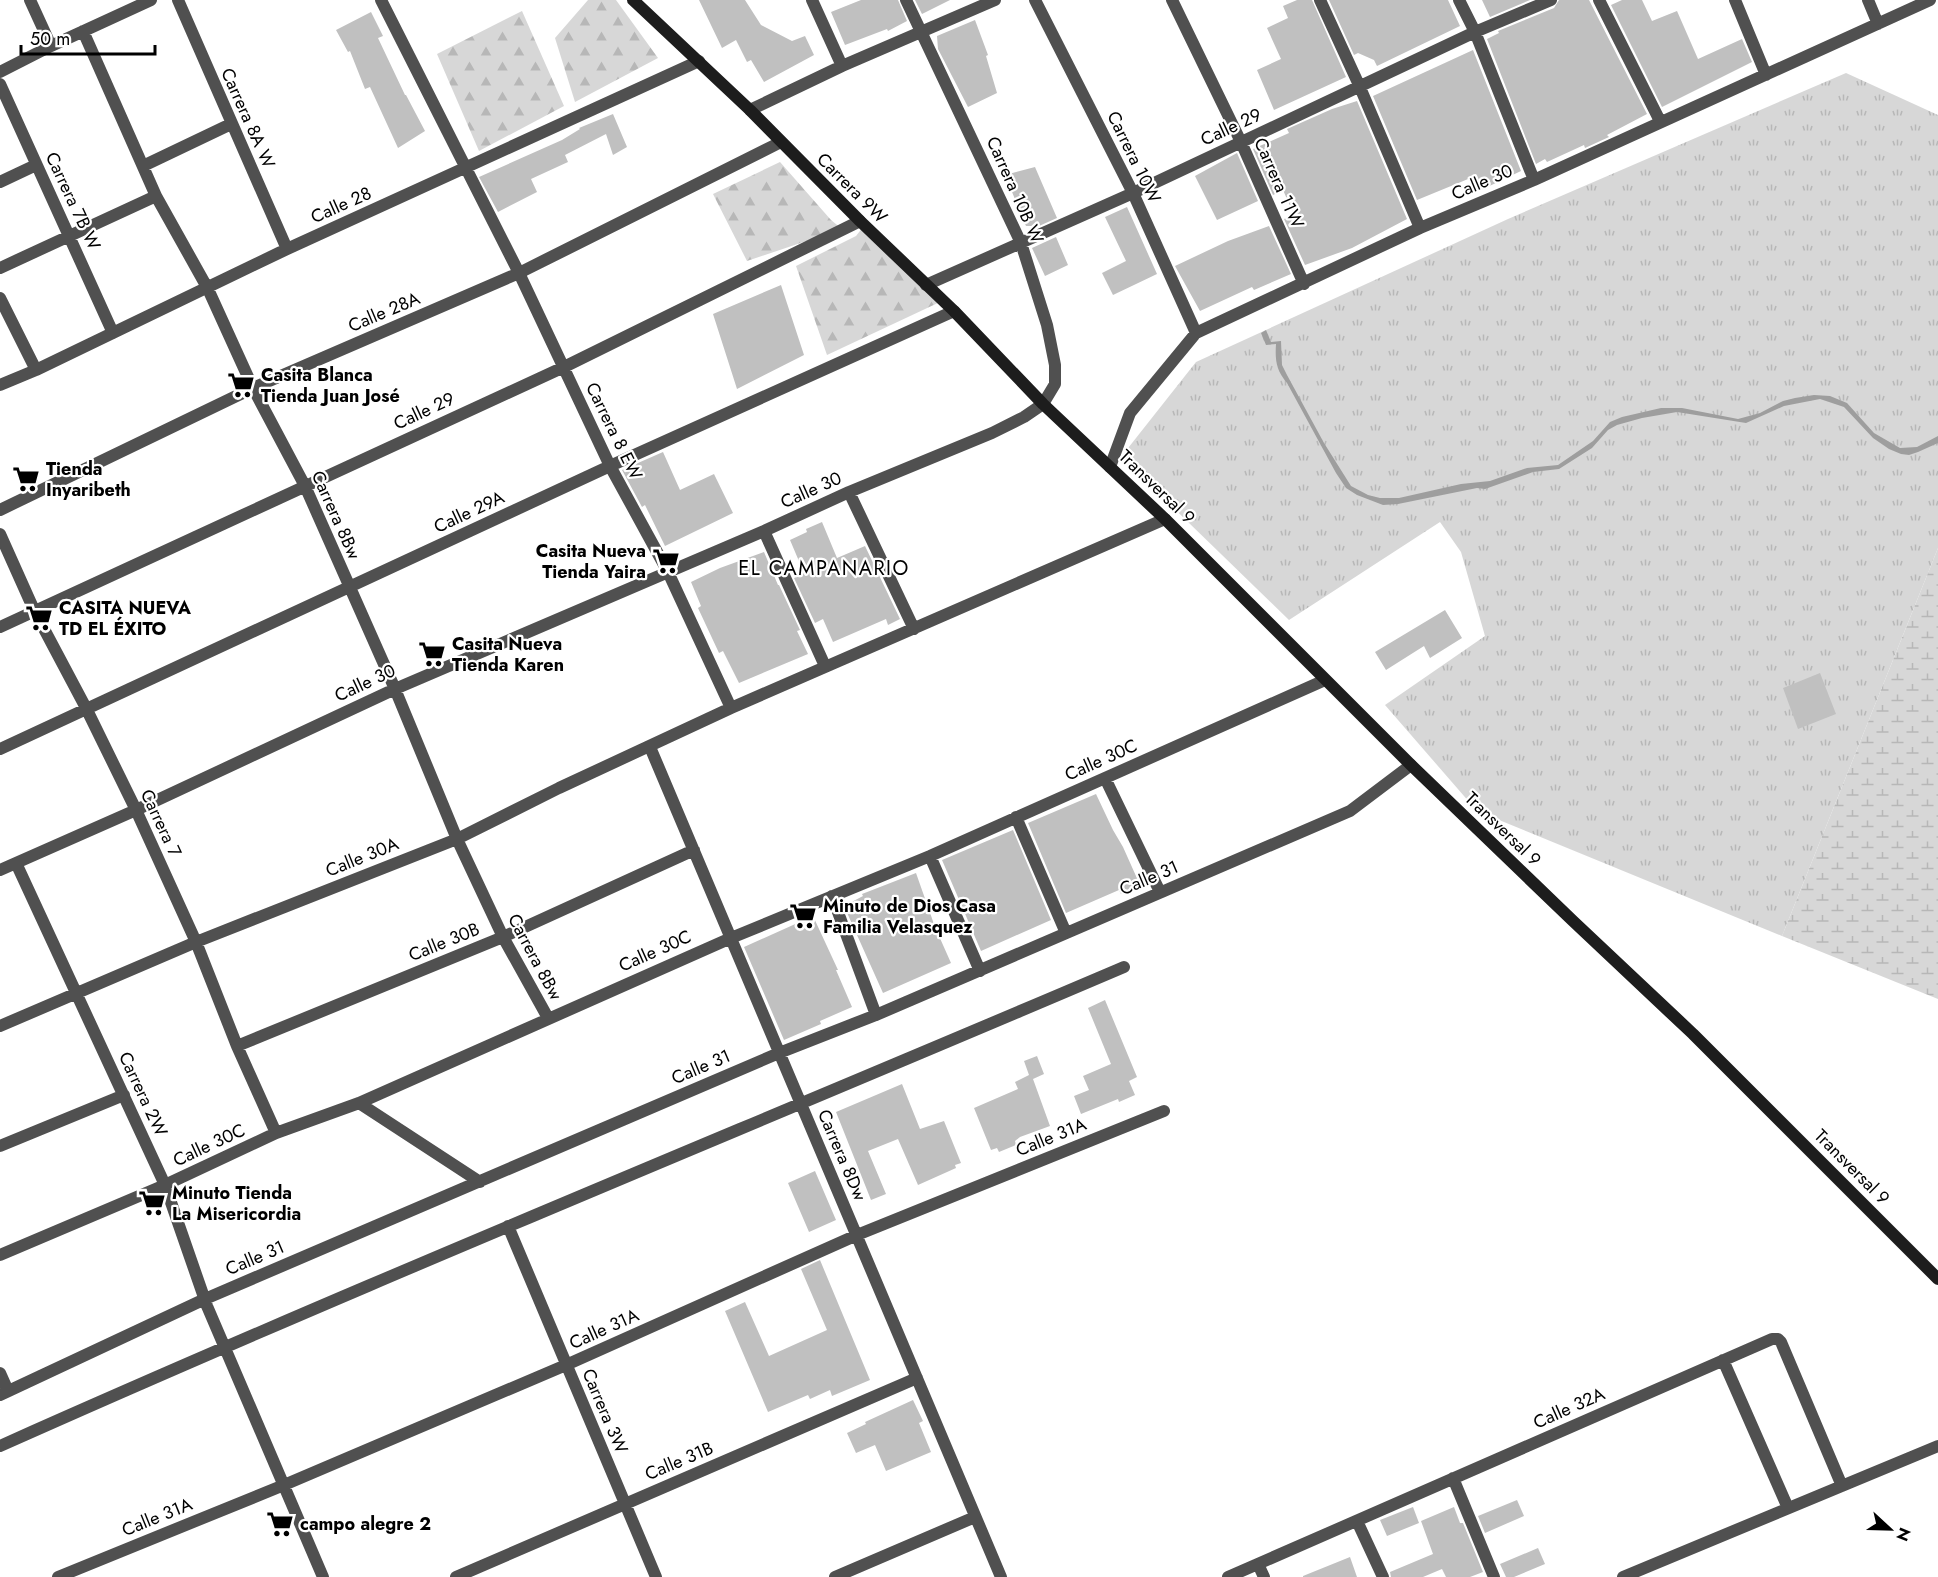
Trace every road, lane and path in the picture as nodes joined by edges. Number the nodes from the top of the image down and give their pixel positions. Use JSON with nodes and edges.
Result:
{"nodes":[{"id":1,"x":30,"y":0,"type":"edge"},
{"id":2,"x":178,"y":0,"type":"edge"},
{"id":3,"x":381,"y":0,"type":"edge"},
{"id":4,"x":633,"y":0,"type":"edge"},
{"id":5,"x":812,"y":0,"type":"edge"},
{"id":6,"x":906,"y":0,"type":"edge"},
{"id":7,"x":995,"y":0,"type":"edge"},
{"id":8,"x":1035,"y":0,"type":"edge"},
{"id":9,"x":1172,"y":0,"type":"edge"},
{"id":10,"x":1320,"y":0,"type":"edge"},
{"id":11,"x":1460,"y":0,"type":"edge"},
{"id":12,"x":1551,"y":0,"type":"edge"},
{"id":13,"x":1599,"y":0,"type":"edge"},
{"id":14,"x":1735,"y":0,"type":"edge"},
{"id":15,"x":1868,"y":0,"type":"edge"},
{"id":16,"x":1930,"y":0,"type":"edge"},
{"id":17,"x":143,"y":2,"type":"edge"},
{"id":18,"x":1878,"y":24,"type":"junction"},
{"id":19,"x":83,"y":31,"type":"junction"},
{"id":20,"x":1475,"y":32,"type":"junction"},
{"id":21,"x":922,"y":33,"type":"junction"},
{"id":22,"x":51,"y":46,"type":"junction"},
{"id":23,"x":699,"y":61,"type":"junction"},
{"id":24,"x":842,"y":66,"type":"junction"},
{"id":25,"x":0,"y":72,"type":"edge"},
{"id":26,"x":1766,"y":75,"type":"junction"},
{"id":27,"x":0,"y":84,"type":"edge"},
{"id":28,"x":1359,"y":86,"type":"junction"},
{"id":29,"x":750,"y":110,"type":"junction"},
{"id":30,"x":1660,"y":121,"type":"junction"},
{"id":31,"x":231,"y":124,"type":"junction"},
{"id":32,"x":781,"y":142,"type":"junction"},
{"id":33,"x":1241,"y":142,"type":"junction"},
{"id":34,"x":36,"y":165,"type":"junction"},
{"id":35,"x":142,"y":166,"type":"junction"},
{"id":36,"x":467,"y":168,"type":"junction"},
{"id":37,"x":1534,"y":180,"type":"junction"},
{"id":38,"x":0,"y":182,"type":"edge"},
{"id":39,"x":1133,"y":193,"type":"junction"},
{"id":40,"x":156,"y":196,"type":"junction"},
{"id":41,"x":860,"y":220,"type":"junction"},
{"id":42,"x":1420,"y":228,"type":"junction"},
{"id":43,"x":71,"y":236,"type":"junction"},
{"id":44,"x":1022,"y":243,"type":"junction"},
{"id":45,"x":287,"y":249,"type":"junction"},
{"id":46,"x":0,"y":268,"type":"edge"},
{"id":47,"x":519,"y":273,"type":"junction"},
{"id":48,"x":1304,"y":284,"type":"junction"},
{"id":49,"x":926,"y":285,"type":"junction"},
{"id":50,"x":208,"y":289,"type":"junction"},
{"id":51,"x":0,"y":298,"type":"edge"},
{"id":52,"x":954,"y":310,"type":"junction"},
{"id":53,"x":113,"y":333,"type":"junction"},
{"id":54,"x":1196,"y":333,"type":"junction"},
{"id":55,"x":564,"y":367,"type":"junction"},
{"id":56,"x":36,"y":370,"type":"junction"},
{"id":57,"x":0,"y":385,"type":"edge"},
{"id":58,"x":253,"y":388,"type":"junction"},
{"id":59,"x":1043,"y":404,"type":"junction"},
{"id":60,"x":610,"y":466,"type":"junction"},
{"id":61,"x":1110,"y":467,"type":"junction"},
{"id":62,"x":305,"y":486,"type":"junction"},
{"id":63,"x":849,"y":492,"type":"junction"},
{"id":64,"x":0,"y":510,"type":"edge"},
{"id":65,"x":1165,"y":519,"type":"junction"},
{"id":66,"x":764,"y":531,"type":"junction"},
{"id":67,"x":0,"y":534,"type":"edge"},
{"id":68,"x":668,"y":572,"type":"junction"},
{"id":69,"x":350,"y":588,"type":"junction"},
{"id":70,"x":34,"y":610,"type":"junction"},
{"id":71,"x":0,"y":627,"type":"edge"},
{"id":72,"x":914,"y":629,"type":"junction"},
{"id":73,"x":825,"y":666,"type":"junction"},
{"id":74,"x":1324,"y":680,"type":"junction"},
{"id":75,"x":394,"y":689,"type":"junction"},
{"id":76,"x":86,"y":708,"type":"junction"},
{"id":77,"x":731,"y":708,"type":"junction"},
{"id":78,"x":650,"y":747,"type":"junction"},
{"id":79,"x":0,"y":749,"type":"edge"},
{"id":80,"x":1411,"y":765,"type":"junction"},
{"id":81,"x":1105,"y":778,"type":"junction"},
{"id":82,"x":136,"y":810,"type":"junction"},
{"id":83,"x":1016,"y":817,"type":"junction"},
{"id":84,"x":457,"y":839,"type":"junction"},
{"id":85,"x":694,"y":850,"type":"junction"},
{"id":86,"x":930,"y":856,"type":"junction"},
{"id":87,"x":16,"y":863,"type":"junction"},
{"id":88,"x":0,"y":870,"type":"edge"},
{"id":89,"x":1160,"y":892,"type":"junction"},
{"id":90,"x":832,"y":896,"type":"junction"},
{"id":91,"x":1066,"y":933,"type":"junction"},
{"id":92,"x":503,"y":937,"type":"junction"},
{"id":93,"x":731,"y":938,"type":"junction"},
{"id":94,"x":196,"y":942,"type":"junction"},
{"id":95,"x":1124,"y":967,"type":"dead end"},
{"id":96,"x":980,"y":971,"type":"junction"},
{"id":97,"x":75,"y":993,"type":"junction"},
{"id":98,"x":876,"y":1015,"type":"junction"},
{"id":99,"x":548,"y":1018,"type":"junction"},
{"id":100,"x":0,"y":1026,"type":"edge"},
{"id":101,"x":237,"y":1046,"type":"junction"},
{"id":102,"x":779,"y":1053,"type":"junction"},
{"id":103,"x":124,"y":1095,"type":"junction"},
{"id":104,"x":359,"y":1103,"type":"junction"},
{"id":105,"x":801,"y":1105,"type":"junction"},
{"id":106,"x":1164,"y":1111,"type":"dead end"},
{"id":107,"x":276,"y":1133,"type":"junction"},
{"id":108,"x":0,"y":1146,"type":"edge"},
{"id":109,"x":480,"y":1182,"type":"junction"},
{"id":110,"x":165,"y":1185,"type":"junction"},
{"id":111,"x":508,"y":1226,"type":"junction"},
{"id":112,"x":856,"y":1235,"type":"junction"},
{"id":113,"x":0,"y":1254,"type":"edge"},
{"id":114,"x":1938,"y":1279,"type":"edge"},
{"id":115,"x":205,"y":1299,"type":"junction"},
{"id":116,"x":225,"y":1346,"type":"junction"},
{"id":117,"x":1723,"y":1360,"type":"junction"},
{"id":118,"x":566,"y":1365,"type":"junction"},
{"id":119,"x":0,"y":1373,"type":"edge"},
{"id":120,"x":917,"y":1378,"type":"junction"},
{"id":121,"x":4,"y":1393,"type":"edge"},
{"id":122,"x":0,"y":1446,"type":"edge"},
{"id":123,"x":1938,"y":1446,"type":"edge"},
{"id":124,"x":1453,"y":1478,"type":"junction"},
{"id":125,"x":284,"y":1485,"type":"junction"},
{"id":126,"x":1842,"y":1486,"type":"junction"},
{"id":127,"x":625,"y":1504,"type":"junction"},
{"id":128,"x":1788,"y":1508,"type":"junction"},
{"id":129,"x":975,"y":1516,"type":"junction"},
{"id":130,"x":1357,"y":1521,"type":"junction"},
{"id":131,"x":1258,"y":1564,"type":"junction"},
{"id":132,"x":58,"y":1577,"type":"edge"},
{"id":133,"x":322,"y":1577,"type":"edge"},
{"id":134,"x":456,"y":1577,"type":"edge"},
{"id":135,"x":656,"y":1577,"type":"edge"},
{"id":136,"x":835,"y":1577,"type":"edge"},
{"id":137,"x":1001,"y":1577,"type":"edge"},
{"id":138,"x":1228,"y":1577,"type":"edge"},
{"id":139,"x":1264,"y":1577,"type":"edge"},
{"id":140,"x":1383,"y":1577,"type":"edge"},
{"id":141,"x":1494,"y":1577,"type":"edge"},
{"id":142,"x":1623,"y":1577,"type":"edge"}],
"edges":[{"from":1,"to":22,"type":"street"},
{"from":2,"to":31,"type":"street","name":"Carrera 8A W"},
{"from":3,"to":36,"type":"street","name":"Carrera 8 EW"},
{"from":4,"to":23,"type":"main road","name":"Carrera 9W"},
{"from":5,"to":24,"type":"street"},
{"from":6,"to":21,"type":"street","name":"Carrera 10B W"},
{"from":7,"to":21,"type":"street"},
{"from":8,"to":39,"type":"street","name":"Carrera 10W"},
{"from":9,"to":33,"type":"street","name":"Carrera 11W"},
{"from":10,"to":28,"type":"street"},
{"from":11,"to":20,"type":"street"},
{"from":12,"to":20,"type":"street","name":"Calle 29"},
{"from":13,"to":30,"type":"street"},
{"from":14,"to":26,"type":"street"},
{"from":15,"to":18,"type":"street"},
{"from":16,"to":18,"type":"street","name":"Calle 30"},
{"from":17,"to":19,"type":"street"},
{"from":18,"to":26,"type":"street","name":"Calle 30"},
{"from":19,"to":22,"type":"street"},
{"from":19,"to":35,"type":"street","name":"Carrera 8Bw"},
{"from":20,"to":28,"type":"street","name":"Calle 29"},
{"from":20,"to":37,"type":"street"},
{"from":21,"to":24,"type":"street"},
{"from":21,"to":44,"type":"street","name":"Carrera 10B W"},
{"from":22,"to":25,"type":"street"},
{"from":23,"to":29,"type":"main road","name":"Carrera 9W"},
{"from":23,"to":36,"type":"street","name":"Calle 28"},
{"from":24,"to":29,"type":"street"},
{"from":26,"to":30,"type":"street","name":"Calle 30"},
{"from":27,"to":34,"type":"street","name":"Carrera 7B W"},
{"from":28,"to":33,"type":"street","name":"Calle 29"},
{"from":28,"to":42,"type":"street"},
{"from":29,"to":32,"type":"main road","name":"Carrera 9W"},
{"from":30,"to":37,"type":"street","name":"Calle 30"},
{"from":31,"to":35,"type":"street"},
{"from":31,"to":45,"type":"street","name":"Carrera 8A W"},
{"from":32,"to":41,"type":"main road","name":"Carrera 9W"},
{"from":32,"to":47,"type":"street","name":"Calle 28A"},
{"from":33,"to":39,"type":"street","name":"Calle 29"},
{"from":33,"to":48,"type":"street","name":"Carrera 11W"},
{"from":34,"to":38,"type":"street"},
{"from":34,"to":43,"type":"street","name":"Carrera 7B W"},
{"from":35,"to":40,"type":"street","name":"Carrera 8Bw"},
{"from":36,"to":45,"type":"street","name":"Calle 28"},
{"from":36,"to":47,"type":"street","name":"Carrera 8 EW"},
{"from":37,"to":42,"type":"street","name":"Calle 30"},
{"from":39,"to":44,"type":"street","name":"Calle 29"},
{"from":39,"to":54,"type":"street","name":"Carrera 10W"},
{"from":40,"to":43,"type":"street"},
{"from":40,"to":50,"type":"street","name":"Carrera 8Bw"},
{"from":41,"to":49,"type":"main road","name":"Carrera 9W"},
{"from":41,"to":55,"type":"street","name":"Calle 29"},
{"from":42,"to":48,"type":"street","name":"Calle 30"},
{"from":43,"to":46,"type":"street"},
{"from":43,"to":53,"type":"street","name":"Carrera 7B W"},
{"from":44,"to":49,"type":"street","name":"Calle 29"},
{"from":44,"to":59,"type":"street","name":"Carrera 10B W"},
{"from":45,"to":50,"type":"street","name":"Calle 28"},
{"from":47,"to":55,"type":"street","name":"Carrera 8 EW"},
{"from":47,"to":58,"type":"street","name":"Calle 28A"},
{"from":48,"to":54,"type":"street","name":"Calle 30"},
{"from":49,"to":52,"type":"main road","name":"Carrera 9W"},
{"from":50,"to":53,"type":"street","name":"Calle 28"},
{"from":50,"to":58,"type":"street","name":"Carrera 8Bw"},
{"from":51,"to":56,"type":"street"},
{"from":52,"to":59,"type":"main road","name":"Carrera 9W"},
{"from":52,"to":60,"type":"street","name":"Calle 29A"},
{"from":53,"to":56,"type":"street","name":"Calle 28"},
{"from":54,"to":61,"type":"street","name":"Calle 30"},
{"from":55,"to":60,"type":"street","name":"Carrera 8 EW"},
{"from":55,"to":62,"type":"street","name":"Calle 29"},
{"from":56,"to":57,"type":"street","name":"Calle 28"},
{"from":58,"to":62,"type":"street","name":"Carrera 8Bw"},
{"from":58,"to":64,"type":"street","name":"Calle 28A"},
{"from":59,"to":61,"type":"main road","name":"Transversal 9"},
{"from":59,"to":63,"type":"street","name":"Calle 30"},
{"from":60,"to":68,"type":"street","name":"Carrera 8 EW"},
{"from":60,"to":69,"type":"street","name":"Calle 29A"},
{"from":61,"to":65,"type":"main road","name":"Transversal 9"},
{"from":62,"to":69,"type":"street","name":"Carrera 8Bw"},
{"from":62,"to":70,"type":"street","name":"Calle 29"},
{"from":63,"to":66,"type":"street","name":"Calle 30"},
{"from":63,"to":72,"type":"street"},
{"from":65,"to":72,"type":"street","name":"Calle 30A"},
{"from":65,"to":74,"type":"main road","name":"Transversal 9"},
{"from":66,"to":68,"type":"street","name":"Calle 30"},
{"from":66,"to":73,"type":"street"},
{"from":67,"to":70,"type":"street","name":"Carrera 7"},
{"from":68,"to":75,"type":"street","name":"Calle 30"},
{"from":68,"to":77,"type":"street","name":"Carrera 8 EW"},
{"from":69,"to":75,"type":"street","name":"Carrera 8Bw"},
{"from":69,"to":76,"type":"street","name":"Calle 29A"},
{"from":70,"to":71,"type":"street","name":"Calle 29"},
{"from":70,"to":76,"type":"street","name":"Carrera 7"},
{"from":72,"to":73,"type":"street","name":"Calle 30A"},
{"from":73,"to":77,"type":"street","name":"Calle 30A"},
{"from":74,"to":80,"type":"main road","name":"Transversal 9"},
{"from":74,"to":81,"type":"street","name":"Calle 30C"},
{"from":75,"to":82,"type":"street","name":"Calle 30"},
{"from":75,"to":84,"type":"street","name":"Carrera 8Bw"},
{"from":76,"to":79,"type":"street","name":"Calle 29A"},
{"from":76,"to":82,"type":"street","name":"Carrera 7"},
{"from":77,"to":78,"type":"street","name":"Calle 30A"},
{"from":78,"to":84,"type":"street","name":"Calle 30A"},
{"from":78,"to":85,"type":"street","name":"Carrera 8Dw"},
{"from":80,"to":89,"type":"street","name":"Calle 31"},
{"from":80,"to":114,"type":"main road","name":"Transversal 9"},
{"from":81,"to":83,"type":"street","name":"Calle 30C"},
{"from":81,"to":89,"type":"street"},
{"from":82,"to":87,"type":"street","name":"Calle 30"},
{"from":82,"to":94,"type":"street","name":"Carrera 7"},
{"from":83,"to":86,"type":"street","name":"Calle 30C"},
{"from":83,"to":91,"type":"street"},
{"from":84,"to":92,"type":"street","name":"Carrera 8Bw"},
{"from":84,"to":94,"type":"street","name":"Calle 30A"},
{"from":85,"to":92,"type":"street","name":"Calle 30B"},
{"from":85,"to":93,"type":"street","name":"Carrera 8Dw"},
{"from":86,"to":90,"type":"street","name":"Calle 30C"},
{"from":86,"to":96,"type":"street"},
{"from":87,"to":88,"type":"street","name":"Calle 30"},
{"from":87,"to":97,"type":"street","name":"Carrera 2W"},
{"from":89,"to":91,"type":"street","name":"Calle 31"},
{"from":90,"to":93,"type":"street","name":"Calle 30C"},
{"from":90,"to":98,"type":"street"},
{"from":91,"to":96,"type":"street","name":"Calle 31"},
{"from":92,"to":99,"type":"street","name":"Carrera 8Bw"},
{"from":92,"to":101,"type":"street","name":"Calle 30B"},
{"from":93,"to":99,"type":"street","name":"Calle 30C"},
{"from":93,"to":102,"type":"street","name":"Carrera 8Dw"},
{"from":94,"to":97,"type":"street","name":"Calle 30A"},
{"from":94,"to":101,"type":"street","name":"Carrera 7"},
{"from":95,"to":105,"type":"street"},
{"from":96,"to":98,"type":"street","name":"Calle 31"},
{"from":97,"to":100,"type":"street","name":"Calle 30A"},
{"from":97,"to":103,"type":"street","name":"Carrera 2W"},
{"from":98,"to":102,"type":"street","name":"Calle 31"},
{"from":99,"to":104,"type":"street","name":"Calle 30C"},
{"from":101,"to":107,"type":"street","name":"Carrera 7"},
{"from":102,"to":105,"type":"street","name":"Carrera 8Dw"},
{"from":102,"to":109,"type":"street","name":"Calle 31"},
{"from":103,"to":108,"type":"street"},
{"from":103,"to":110,"type":"street","name":"Carrera 2W"},
{"from":104,"to":107,"type":"street","name":"Calle 30C"},
{"from":104,"to":109,"type":"street"},
{"from":105,"to":111,"type":"street"},
{"from":105,"to":112,"type":"street","name":"Carrera 8Dw"},
{"from":106,"to":112,"type":"street","name":"Calle 31A"},
{"from":107,"to":110,"type":"street","name":"Calle 30C"},
{"from":109,"to":115,"type":"street","name":"Calle 31"},
{"from":110,"to":113,"type":"street","name":"Calle 30C"},
{"from":110,"to":115,"type":"street","name":"Carrera 2W"},
{"from":111,"to":116,"type":"street"},
{"from":111,"to":118,"type":"street","name":"Carrera 3W"},
{"from":112,"to":118,"type":"street","name":"Calle 31A"},
{"from":112,"to":120,"type":"street","name":"Carrera 8Dw"},
{"from":115,"to":116,"type":"street","name":"Carrera 2W"},
{"from":115,"to":121,"type":"street","name":"Calle 31"},
{"from":116,"to":122,"type":"street"},
{"from":116,"to":125,"type":"street","name":"Carrera 2W"},
{"from":117,"to":124,"type":"street","name":"Calle 32A"},
{"from":117,"to":126,"type":"street","name":"Calle 32A"},
{"from":117,"to":128,"type":"street"},
{"from":118,"to":125,"type":"street","name":"Calle 31A"},
{"from":118,"to":127,"type":"street","name":"Carrera 3W"},
{"from":119,"to":121,"type":"street"},
{"from":120,"to":127,"type":"street","name":"Calle 31B"},
{"from":120,"to":129,"type":"street","name":"Carrera 8Dw"},
{"from":123,"to":126,"type":"street"},
{"from":124,"to":130,"type":"street","name":"Calle 32A"},
{"from":124,"to":141,"type":"street"},
{"from":125,"to":132,"type":"street","name":"Calle 31A"},
{"from":125,"to":133,"type":"street","name":"Carrera 2W"},
{"from":126,"to":128,"type":"street"},
{"from":127,"to":134,"type":"street","name":"Calle 31B"},
{"from":127,"to":135,"type":"street","name":"Carrera 3W"},
{"from":128,"to":142,"type":"street"},
{"from":129,"to":136,"type":"street"},
{"from":129,"to":137,"type":"street","name":"Carrera 8Dw"},
{"from":130,"to":131,"type":"street","name":"Calle 32A"},
{"from":130,"to":140,"type":"street"},
{"from":131,"to":138,"type":"street","name":"Calle 32A"},
{"from":131,"to":139,"type":"street"}]}
